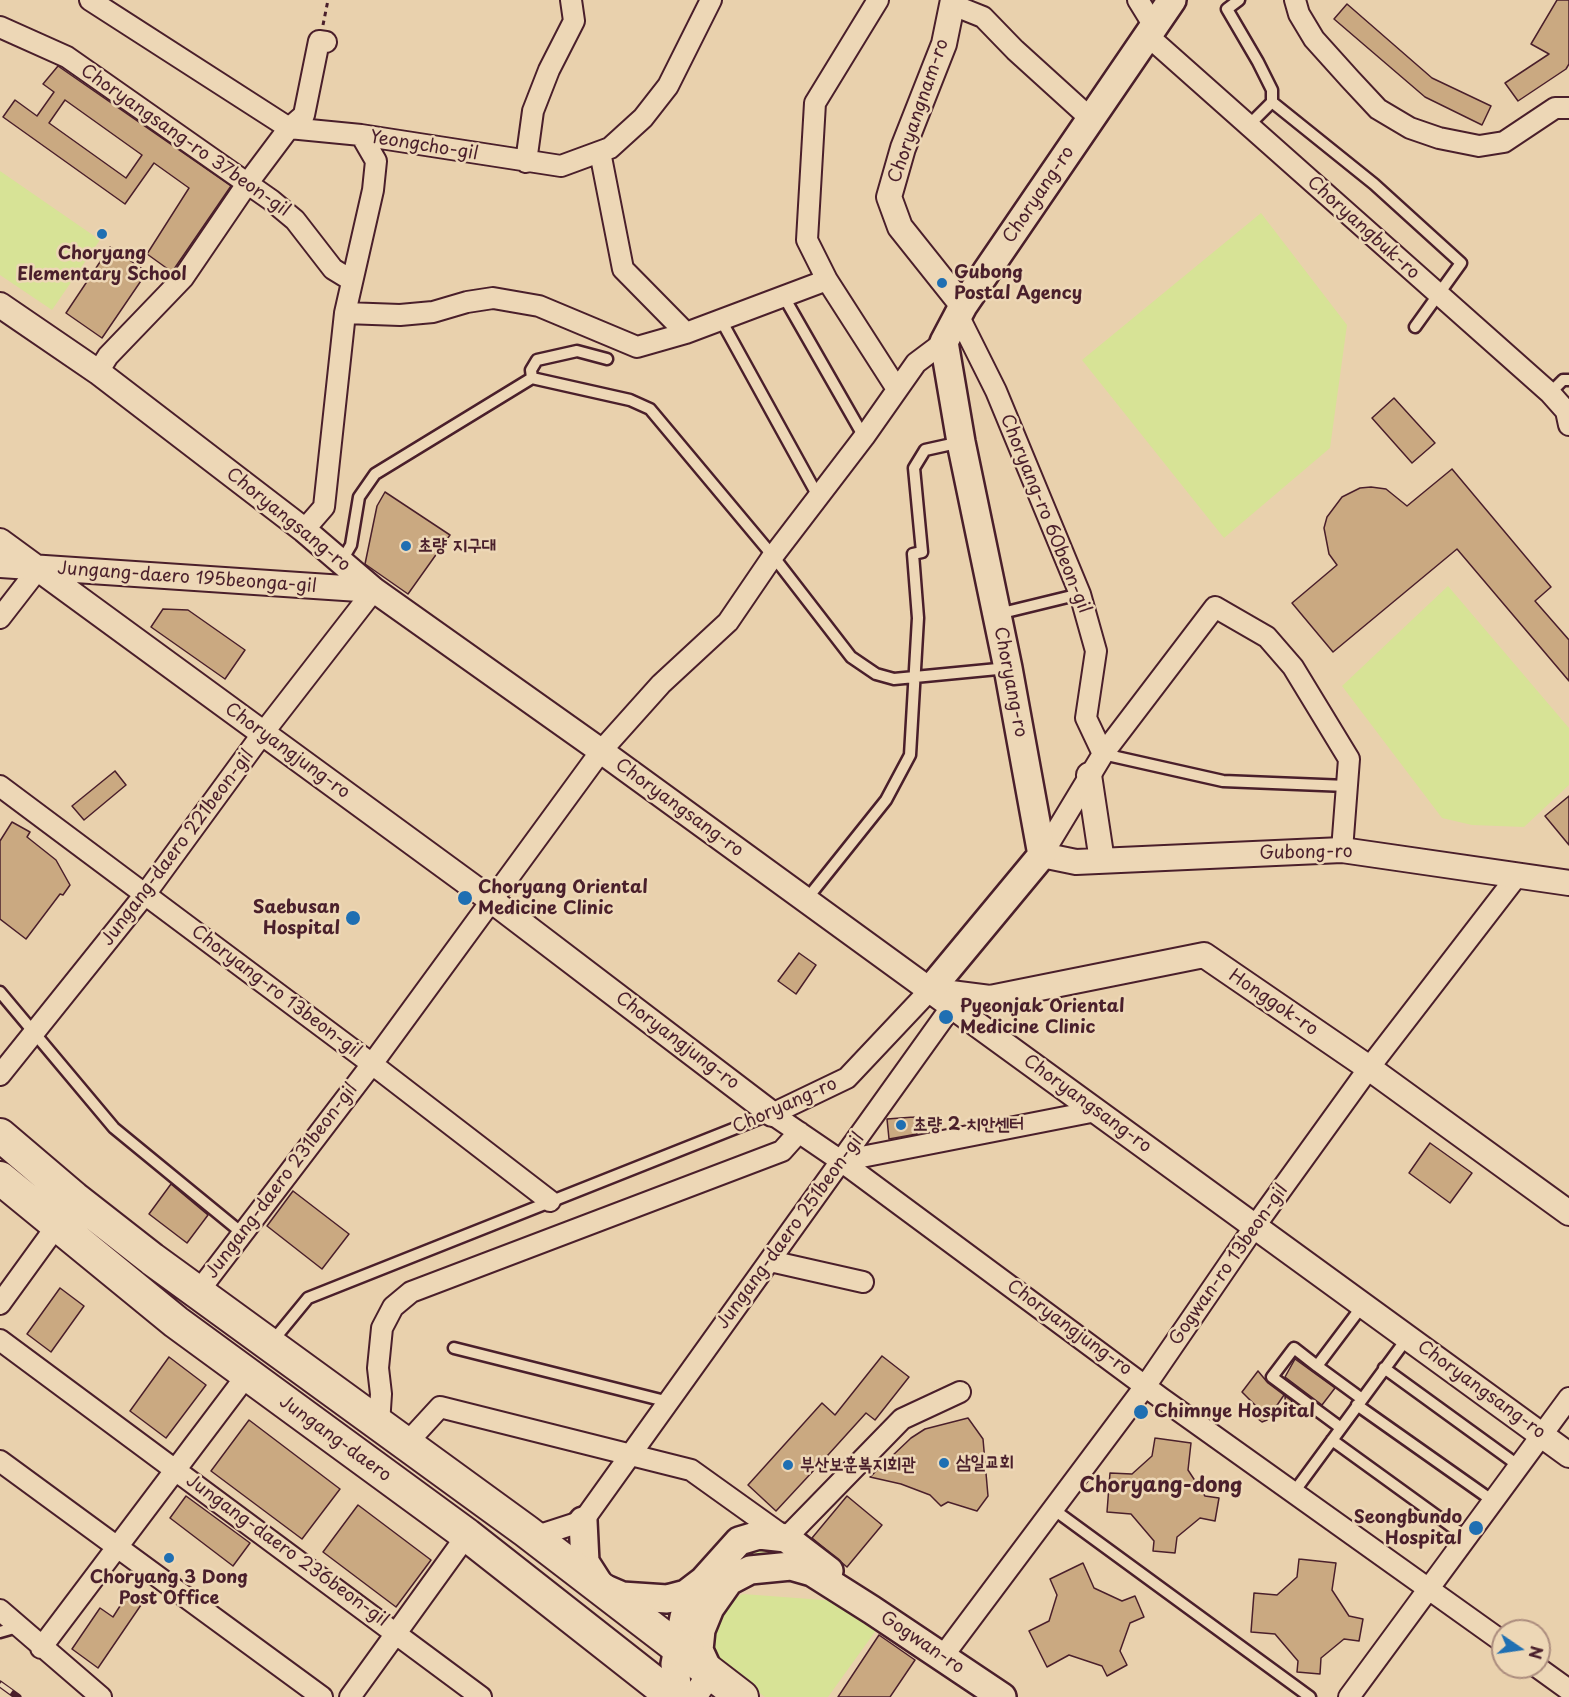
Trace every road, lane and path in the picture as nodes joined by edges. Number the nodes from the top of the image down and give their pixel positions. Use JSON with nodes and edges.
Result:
{"nodes":[{"id":1,"x":90,"y":0,"type":"edge"},
{"id":2,"x":328,"y":0,"type":"edge"},
{"id":3,"x":571,"y":0,"type":"edge"},
{"id":4,"x":711,"y":0,"type":"edge"},
{"id":5,"x":878,"y":0,"type":"edge"},
{"id":6,"x":1138,"y":0,"type":"edge"},
{"id":7,"x":1172,"y":0,"type":"edge"},
{"id":8,"x":1239,"y":0,"type":"edge"},
{"id":9,"x":1295,"y":0,"type":"edge"},
{"id":10,"x":953,"y":2,"type":"edge"},
{"id":11,"x":0,"y":27,"type":"edge"},
{"id":12,"x":1151,"y":31,"type":"junction"},
{"id":13,"x":322,"y":42,"type":"joint"},
{"id":14,"x":1272,"y":102,"type":"junction"},
{"id":15,"x":1566,"y":104,"type":"edge"},
{"id":16,"x":1091,"y":119,"type":"junction"},
{"id":17,"x":1249,"y":125,"type":"junction"},
{"id":18,"x":289,"y":128,"type":"junction"},
{"id":19,"x":361,"y":135,"type":"junction"},
{"id":20,"x":600,"y":152,"type":"junction"},
{"id":21,"x":526,"y":162,"type":"junction"},
{"id":22,"x":247,"y":184,"type":"junction"},
{"id":23,"x":351,"y":280,"type":"junction"},
{"id":24,"x":827,"y":280,"type":"junction"},
{"id":25,"x":1437,"y":294,"type":"junction"},
{"id":26,"x":784,"y":297,"type":"junction"},
{"id":27,"x":0,"y":305,"type":"edge"},
{"id":28,"x":961,"y":310,"type":"junction"},
{"id":29,"x":345,"y":313,"type":"junction"},
{"id":30,"x":721,"y":320,"type":"junction"},
{"id":31,"x":1414,"y":327,"type":"dead end"},
{"id":32,"x":686,"y":333,"type":"junction"},
{"id":33,"x":944,"y":342,"type":"junction"},
{"id":34,"x":607,"y":359,"type":"dead end"},
{"id":35,"x":98,"y":372,"type":"junction"},
{"id":36,"x":532,"y":378,"type":"junction"},
{"id":37,"x":1569,"y":380,"type":"edge"},
{"id":38,"x":897,"y":390,"type":"junction"},
{"id":39,"x":1550,"y":393,"type":"junction"},
{"id":40,"x":1569,"y":425,"type":"edge"},
{"id":41,"x":864,"y":437,"type":"junction"},
{"id":42,"x":961,"y":442,"type":"junction"},
{"id":43,"x":819,"y":498,"type":"junction"},
{"id":44,"x":304,"y":530,"type":"junction"},
{"id":45,"x":0,"y":541,"type":"edge"},
{"id":46,"x":773,"y":556,"type":"junction"},
{"id":47,"x":341,"y":563,"type":"junction"},
{"id":48,"x":0,"y":565,"type":"edge"},
{"id":49,"x":38,"y":568,"type":"junction"},
{"id":50,"x":374,"y":590,"type":"junction"},
{"id":51,"x":1080,"y":594,"type":"junction"},
{"id":52,"x":996,"y":614,"type":"junction"},
{"id":53,"x":0,"y":618,"type":"edge"},
{"id":54,"x":1008,"y":668,"type":"junction"},
{"id":55,"x":915,"y":678,"type":"junction"},
{"id":56,"x":263,"y":733,"type":"junction"},
{"id":57,"x":601,"y":751,"type":"junction"},
{"id":58,"x":1103,"y":754,"type":"junction"},
{"id":59,"x":1089,"y":775,"type":"junction"},
{"id":60,"x":0,"y":786,"type":"edge"},
{"id":61,"x":1347,"y":786,"type":"junction"},
{"id":62,"x":1342,"y":850,"type":"junction"},
{"id":63,"x":1042,"y":855,"type":"junction"},
{"id":64,"x":1102,"y":861,"type":"junction"},
{"id":65,"x":1517,"y":876,"type":"junction"},
{"id":66,"x":1569,"y":883,"type":"edge"},
{"id":67,"x":146,"y":893,"type":"junction"},
{"id":68,"x":491,"y":900,"type":"junction"},
{"id":69,"x":806,"y":900,"type":"junction"},
{"id":70,"x":930,"y":990,"type":"junction"},
{"id":71,"x":0,"y":992,"type":"edge"},
{"id":72,"x":952,"y":1006,"type":"junction"},
{"id":73,"x":35,"y":1035,"type":"junction"},
{"id":74,"x":372,"y":1064,"type":"junction"},
{"id":75,"x":1370,"y":1068,"type":"junction"},
{"id":76,"x":0,"y":1074,"type":"edge"},
{"id":77,"x":1096,"y":1111,"type":"junction"},
{"id":78,"x":772,"y":1114,"type":"junction"},
{"id":79,"x":799,"y":1132,"type":"junction"},
{"id":80,"x":0,"y":1135,"type":"edge"},
{"id":81,"x":841,"y":1161,"type":"junction"},
{"id":82,"x":0,"y":1178,"type":"edge"},
{"id":83,"x":550,"y":1202,"type":"junction"},
{"id":84,"x":1569,"y":1213,"type":"edge"},
{"id":85,"x":58,"y":1224,"type":"junction"},
{"id":86,"x":1255,"y":1226,"type":"junction"},
{"id":87,"x":242,"y":1233,"type":"junction"},
{"id":88,"x":770,"y":1261,"type":"junction"},
{"id":89,"x":863,"y":1282,"type":"dead end"},
{"id":90,"x":198,"y":1292,"type":"junction"},
{"id":91,"x":0,"y":1304,"type":"edge"},
{"id":92,"x":1363,"y":1304,"type":"junction"},
{"id":93,"x":1408,"y":1337,"type":"junction"},
{"id":94,"x":0,"y":1340,"type":"edge"},
{"id":95,"x":271,"y":1344,"type":"junction"},
{"id":96,"x":454,"y":1348,"type":"dead end"},
{"id":97,"x":1317,"y":1366,"type":"junction"},
{"id":98,"x":1384,"y":1368,"type":"junction"},
{"id":99,"x":247,"y":1375,"type":"junction"},
{"id":100,"x":1146,"y":1385,"type":"junction"},
{"id":101,"x":960,"y":1392,"type":"dead end"},
{"id":102,"x":1569,"y":1398,"type":"edge"},
{"id":103,"x":669,"y":1402,"type":"junction"},
{"id":104,"x":1359,"y":1402,"type":"junction"},
{"id":105,"x":379,"y":1424,"type":"junction"},
{"id":106,"x":1341,"y":1428,"type":"junction"},
{"id":107,"x":1542,"y":1435,"type":"junction"},
{"id":108,"x":1332,"y":1440,"type":"junction"},
{"id":109,"x":406,"y":1444,"type":"junction"},
{"id":110,"x":1569,"y":1455,"type":"edge"},
{"id":111,"x":631,"y":1456,"type":"junction"},
{"id":112,"x":0,"y":1461,"type":"edge"},
{"id":113,"x":1519,"y":1466,"type":"junction"},
{"id":114,"x":176,"y":1469,"type":"junction"},
{"id":115,"x":1294,"y":1492,"type":"junction"},
{"id":116,"x":1493,"y":1502,"type":"junction"},
{"id":117,"x":1053,"y":1509,"type":"junction"},
{"id":118,"x":582,"y":1521,"type":"junction"},
{"id":119,"x":526,"y":1531,"type":"junction"},
{"id":120,"x":467,"y":1536,"type":"junction"},
{"id":121,"x":1466,"y":1538,"type":"junction"},
{"id":122,"x":786,"y":1539,"type":"junction"},
{"id":123,"x":116,"y":1548,"type":"junction"},
{"id":124,"x":704,"y":1580,"type":"junction"},
{"id":125,"x":601,"y":1587,"type":"junction"},
{"id":126,"x":1430,"y":1587,"type":"junction"},
{"id":127,"x":0,"y":1610,"type":"edge"},
{"id":128,"x":872,"y":1610,"type":"junction"},
{"id":129,"x":21,"y":1626,"type":"junction"},
{"id":130,"x":0,"y":1632,"type":"edge"},
{"id":131,"x":398,"y":1633,"type":"junction"},
{"id":132,"x":1491,"y":1633,"type":"edge"},
{"id":133,"x":677,"y":1647,"type":"junction"},
{"id":134,"x":41,"y":1648,"type":"junction"},
{"id":135,"x":943,"y":1656,"type":"junction"},
{"id":136,"x":1551,"y":1677,"type":"edge"},
{"id":137,"x":702,"y":1685,"type":"edge"},
{"id":138,"x":1569,"y":1690,"type":"edge"},
{"id":139,"x":101,"y":1697,"type":"edge"},
{"id":140,"x":322,"y":1697,"type":"edge"},
{"id":141,"x":350,"y":1697,"type":"edge"},
{"id":142,"x":481,"y":1697,"type":"edge"},
{"id":143,"x":673,"y":1697,"type":"edge"},
{"id":144,"x":682,"y":1697,"type":"edge"},
{"id":145,"x":742,"y":1697,"type":"edge"},
{"id":146,"x":1002,"y":1697,"type":"edge"},
{"id":147,"x":1310,"y":1697,"type":"edge"},
{"id":148,"x":1348,"y":1697,"type":"edge"}],
"edges":[{"from":1,"to":18,"type":"street","name":"Yeongcho-gil"},
{"from":2,"to":13,"type":"path"},
{"from":3,"to":21,"type":"street"},
{"from":4,"to":20,"type":"street","name":"Yeongcho-gil"},
{"from":5,"to":24,"type":"street"},
{"from":6,"to":12,"type":"street","name":"Choryangbuk-ro"},
{"from":7,"to":12,"type":"main road","name":"Choryang-ro"},
{"from":8,"to":14,"type":"lane"},
{"from":9,"to":15,"type":"street"},
{"from":10,"to":16,"type":"street"},
{"from":10,"to":28,"type":"street","name":"Choryangnam-ro"},
{"from":11,"to":22,"type":"street","name":"Choryangsang-ro 37beon-gil"},
{"from":12,"to":16,"type":"main road","name":"Choryang-ro"},
{"from":12,"to":17,"type":"street","name":"Choryangbuk-ro"},
{"from":13,"to":18,"type":"street"},
{"from":14,"to":17,"type":"lane"},
{"from":14,"to":25,"type":"lane"},
{"from":16,"to":28,"type":"main road","name":"Choryang-ro"},
{"from":17,"to":25,"type":"street","name":"Choryangbuk-ro"},
{"from":18,"to":19,"type":"street","name":"Yeongcho-gil"},
{"from":18,"to":22,"type":"street"},
{"from":19,"to":21,"type":"street","name":"Yeongcho-gil"},
{"from":19,"to":23,"type":"street"},
{"from":20,"to":21,"type":"street","name":"Yeongcho-gil"},
{"from":20,"to":32,"type":"street"},
{"from":22,"to":23,"type":"street","name":"Choryangsang-ro 37beon-gil"},
{"from":22,"to":35,"type":"street"},
{"from":23,"to":29,"type":"street"},
{"from":24,"to":26,"type":"street"},
{"from":24,"to":38,"type":"street"},
{"from":25,"to":31,"type":"lane"},
{"from":25,"to":39,"type":"street","name":"Choryangbuk-ro"},
{"from":26,"to":30,"type":"street"},
{"from":26,"to":41,"type":"lane"},
{"from":27,"to":35,"type":"street","name":"Choryangsang-ro"},
{"from":28,"to":33,"type":"main road","name":"Choryang-ro"},
{"from":28,"to":51,"type":"street","name":"Choryang-ro 60beon-gil"},
{"from":29,"to":32,"type":"street"},
{"from":29,"to":44,"type":"street"},
{"from":30,"to":32,"type":"street"},
{"from":30,"to":43,"type":"lane"},
{"from":33,"to":38,"type":"street","name":"Jungang-daero 231beon-gil"},
{"from":33,"to":42,"type":"main road","name":"Choryang-ro"},
{"from":34,"to":36,"type":"lane"},
{"from":35,"to":44,"type":"street","name":"Choryangsang-ro"},
{"from":36,"to":46,"type":"lane"},
{"from":36,"to":47,"type":"lane"},
{"from":37,"to":39,"type":"lane"},
{"from":38,"to":41,"type":"street","name":"Jungang-daero 231beon-gil"},
{"from":39,"to":40,"type":"street","name":"Choryangbuk-ro"},
{"from":41,"to":43,"type":"street","name":"Jungang-daero 231beon-gil"},
{"from":42,"to":52,"type":"main road","name":"Choryang-ro"},
{"from":42,"to":55,"type":"lane"},
{"from":43,"to":46,"type":"street","name":"Jungang-daero 231beon-gil"},
{"from":44,"to":47,"type":"street","name":"Choryangsang-ro"},
{"from":45,"to":49,"type":"street","name":"Choryangjung-ro"},
{"from":46,"to":55,"type":"lane"},
{"from":46,"to":57,"type":"street","name":"Jungang-daero 231beon-gil"},
{"from":47,"to":50,"type":"street","name":"Choryangsang-ro"},
{"from":48,"to":49,"type":"street","name":"Jungang-daero 195beonga-gil"},
{"from":49,"to":50,"type":"street","name":"Jungang-daero 195beonga-gil"},
{"from":49,"to":53,"type":"street"},
{"from":49,"to":56,"type":"street","name":"Choryangjung-ro"},
{"from":50,"to":56,"type":"street","name":"Jungang-daero 221beon-gil"},
{"from":50,"to":57,"type":"street","name":"Choryangsang-ro"},
{"from":51,"to":52,"type":"lane","name":"Choryang-ro"},
{"from":51,"to":58,"type":"street","name":"Choryang-ro 60beon-gil"},
{"from":52,"to":54,"type":"main road","name":"Choryang-ro"},
{"from":54,"to":55,"type":"lane"},
{"from":54,"to":63,"type":"main road","name":"Choryang-ro"},
{"from":55,"to":69,"type":"lane"},
{"from":56,"to":67,"type":"street","name":"Jungang-daero 221beon-gil"},
{"from":56,"to":68,"type":"street","name":"Choryangjung-ro"},
{"from":57,"to":68,"type":"street","name":"Jungang-daero 231beon-gil"},
{"from":57,"to":69,"type":"street","name":"Choryangsang-ro"},
{"from":58,"to":59,"type":"street"},
{"from":58,"to":61,"type":"lane"},
{"from":58,"to":61,"type":"street"},
{"from":59,"to":63,"type":"street"},
{"from":59,"to":64,"type":"street"},
{"from":60,"to":67,"type":"street","name":"Choryang-ro 13beon-gil"},
{"from":61,"to":62,"type":"street"},
{"from":62,"to":64,"type":"street","name":"Gubong-ro"},
{"from":62,"to":65,"type":"street","name":"Gubong-ro"},
{"from":63,"to":64,"type":"street","name":"Gubong-ro"},
{"from":63,"to":70,"type":"main road","name":"Choryang-ro"},
{"from":65,"to":66,"type":"street","name":"Gubong-ro"},
{"from":65,"to":75,"type":"street","name":"Gogwan-ro 13beon-gil"},
{"from":67,"to":73,"type":"street","name":"Jungang-daero 221beon-gil"},
{"from":67,"to":74,"type":"street","name":"Choryang-ro 13beon-gil"},
{"from":68,"to":74,"type":"street","name":"Jungang-daero 231beon-gil"},
{"from":68,"to":78,"type":"street","name":"Choryangjung-ro"},
{"from":69,"to":70,"type":"street","name":"Choryangsang-ro"},
{"from":70,"to":72,"type":"street","name":"Choryangsang-ro"},
{"from":70,"to":75,"type":"street","name":"Honggok-ro"},
{"from":70,"to":78,"type":"street","name":"Choryang-ro"},
{"from":71,"to":73,"type":"lane"},
{"from":72,"to":77,"type":"street","name":"Choryangsang-ro"},
{"from":72,"to":81,"type":"street","name":"Jungang-daero 251beon-gil"},
{"from":73,"to":76,"type":"street","name":"Jungang-daero 221beon-gil"},
{"from":73,"to":87,"type":"lane"},
{"from":74,"to":83,"type":"street","name":"Choryang-ro 13beon-gil"},
{"from":74,"to":87,"type":"street","name":"Jungang-daero 231beon-gil"},
{"from":75,"to":84,"type":"street","name":"Honggok-ro"},
{"from":75,"to":86,"type":"street","name":"Gogwan-ro 13beon-gil"},
{"from":77,"to":81,"type":"street"},
{"from":77,"to":86,"type":"street","name":"Choryangsang-ro"},
{"from":78,"to":79,"type":"street","name":"Choryangjung-ro"},
{"from":78,"to":83,"type":"lane","name":"Choryang-ro"},
{"from":79,"to":81,"type":"street","name":"Choryangjung-ro"},
{"from":79,"to":105,"type":"street"},
{"from":80,"to":90,"type":"main road","name":"Jungang-daero"},
{"from":81,"to":88,"type":"street","name":"Jungang-daero 251beon-gil"},
{"from":81,"to":100,"type":"street","name":"Choryangjung-ro"},
{"from":82,"to":85,"type":"main road","name":"Jungang-daero"},
{"from":83,"to":95,"type":"lane","name":"Choryang-ro"},
{"from":85,"to":91,"type":"street"},
{"from":85,"to":99,"type":"main road","name":"Jungang-daero"},
{"from":86,"to":92,"type":"street","name":"Choryangsang-ro"},
{"from":86,"to":100,"type":"street","name":"Gogwan-ro 13beon-gil"},
{"from":87,"to":90,"type":"street","name":"Jungang-daero 231beon-gil"},
{"from":88,"to":89,"type":"street"},
{"from":88,"to":103,"type":"street","name":"Jungang-daero 251beon-gil"},
{"from":90,"to":95,"type":"main road","name":"Jungang-daero"},
{"from":92,"to":93,"type":"street","name":"Choryangsang-ro"},
{"from":92,"to":97,"type":"lane"},
{"from":93,"to":98,"type":"lane"},
{"from":93,"to":107,"type":"street","name":"Choryangsang-ro"},
{"from":94,"to":114,"type":"street"},
{"from":95,"to":105,"type":"main road","name":"Jungang-daero"},
{"from":96,"to":103,"type":"lane"},
{"from":97,"to":104,"type":"lane"},
{"from":97,"to":106,"type":"lane"},
{"from":98,"to":104,"type":"lane"},
{"from":98,"to":113,"type":"lane"},
{"from":99,"to":114,"type":"street","name":"Jungang-daero 236beon-gil"},
{"from":99,"to":120,"type":"main road","name":"Jungang-daero"},
{"from":100,"to":115,"type":"street","name":"Choryangjung-ro"},
{"from":100,"to":117,"type":"street","name":"Gogwan-ro 13beon-gil"},
{"from":101,"to":122,"type":"street"},
{"from":102,"to":107,"type":"street"},
{"from":103,"to":111,"type":"street","name":"Jungang-daero 251beon-gil"},
{"from":104,"to":106,"type":"lane"},
{"from":104,"to":116,"type":"lane"},
{"from":105,"to":109,"type":"main road","name":"Jungang-daero"},
{"from":106,"to":108,"type":"lane"},
{"from":107,"to":110,"type":"street","name":"Choryangsang-ro"},
{"from":107,"to":113,"type":"street"},
{"from":108,"to":115,"type":"lane"},
{"from":108,"to":121,"type":"lane"},
{"from":109,"to":111,"type":"street","name":"Jungang-daero"},
{"from":109,"to":119,"type":"main road","name":"Jungang-daero"},
{"from":111,"to":118,"type":"street","name":"Jungang-daero 251beon-gil"},
{"from":111,"to":122,"type":"street"},
{"from":112,"to":123,"type":"street"},
{"from":113,"to":116,"type":"street"},
{"from":114,"to":123,"type":"street","name":"Jungang-daero 236beon-gil"},
{"from":114,"to":131,"type":"street","name":"Jungang-daero 236beon-gil"},
{"from":115,"to":126,"type":"street","name":"Choryangjung-ro"},
{"from":116,"to":121,"type":"street"},
{"from":117,"to":135,"type":"street","name":"Gogwan-ro 13beon-gil"},
{"from":117,"to":147,"type":"lane"},
{"from":118,"to":119,"type":"street"},
{"from":118,"to":125,"type":"main road"},
{"from":119,"to":125,"type":"main road","name":"Jungang-daero"},
{"from":120,"to":131,"type":"street"},
{"from":120,"to":143,"type":"main road","name":"Jungang-daero"},
{"from":121,"to":126,"type":"street"},
{"from":122,"to":124,"type":"main road"},
{"from":122,"to":128,"type":"main road","name":"Gogwan-ro"},
{"from":123,"to":134,"type":"street","name":"Jungang-daero 236beon-gil"},
{"from":123,"to":140,"type":"street"},
{"from":124,"to":125,"type":"main road"},
{"from":124,"to":133,"type":"main road"},
{"from":125,"to":133,"type":"main road","name":"Jungang-daero"},
{"from":126,"to":132,"type":"street","name":"Choryangjung-ro"},
{"from":126,"to":148,"type":"street"},
{"from":127,"to":129,"type":"street"},
{"from":128,"to":135,"type":"main road","name":"Gogwan-ro"},
{"from":128,"to":137,"type":"main road","name":"Gogwan-ro"},
{"from":129,"to":130,"type":"lane"},
{"from":129,"to":134,"type":"street"},
{"from":131,"to":141,"type":"street"},
{"from":131,"to":142,"type":"street","name":"Jungang-daero 236beon-gil"},
{"from":133,"to":137,"type":"main road","name":"Jungang-daero"},
{"from":133,"to":144,"type":"main road"},
{"from":134,"to":139,"type":"street"},
{"from":135,"to":146,"type":"main road","name":"Gogwan-ro"},
{"from":136,"to":138,"type":"street"},
{"from":137,"to":145,"type":"main road","name":"Jungang-daero"}]}
